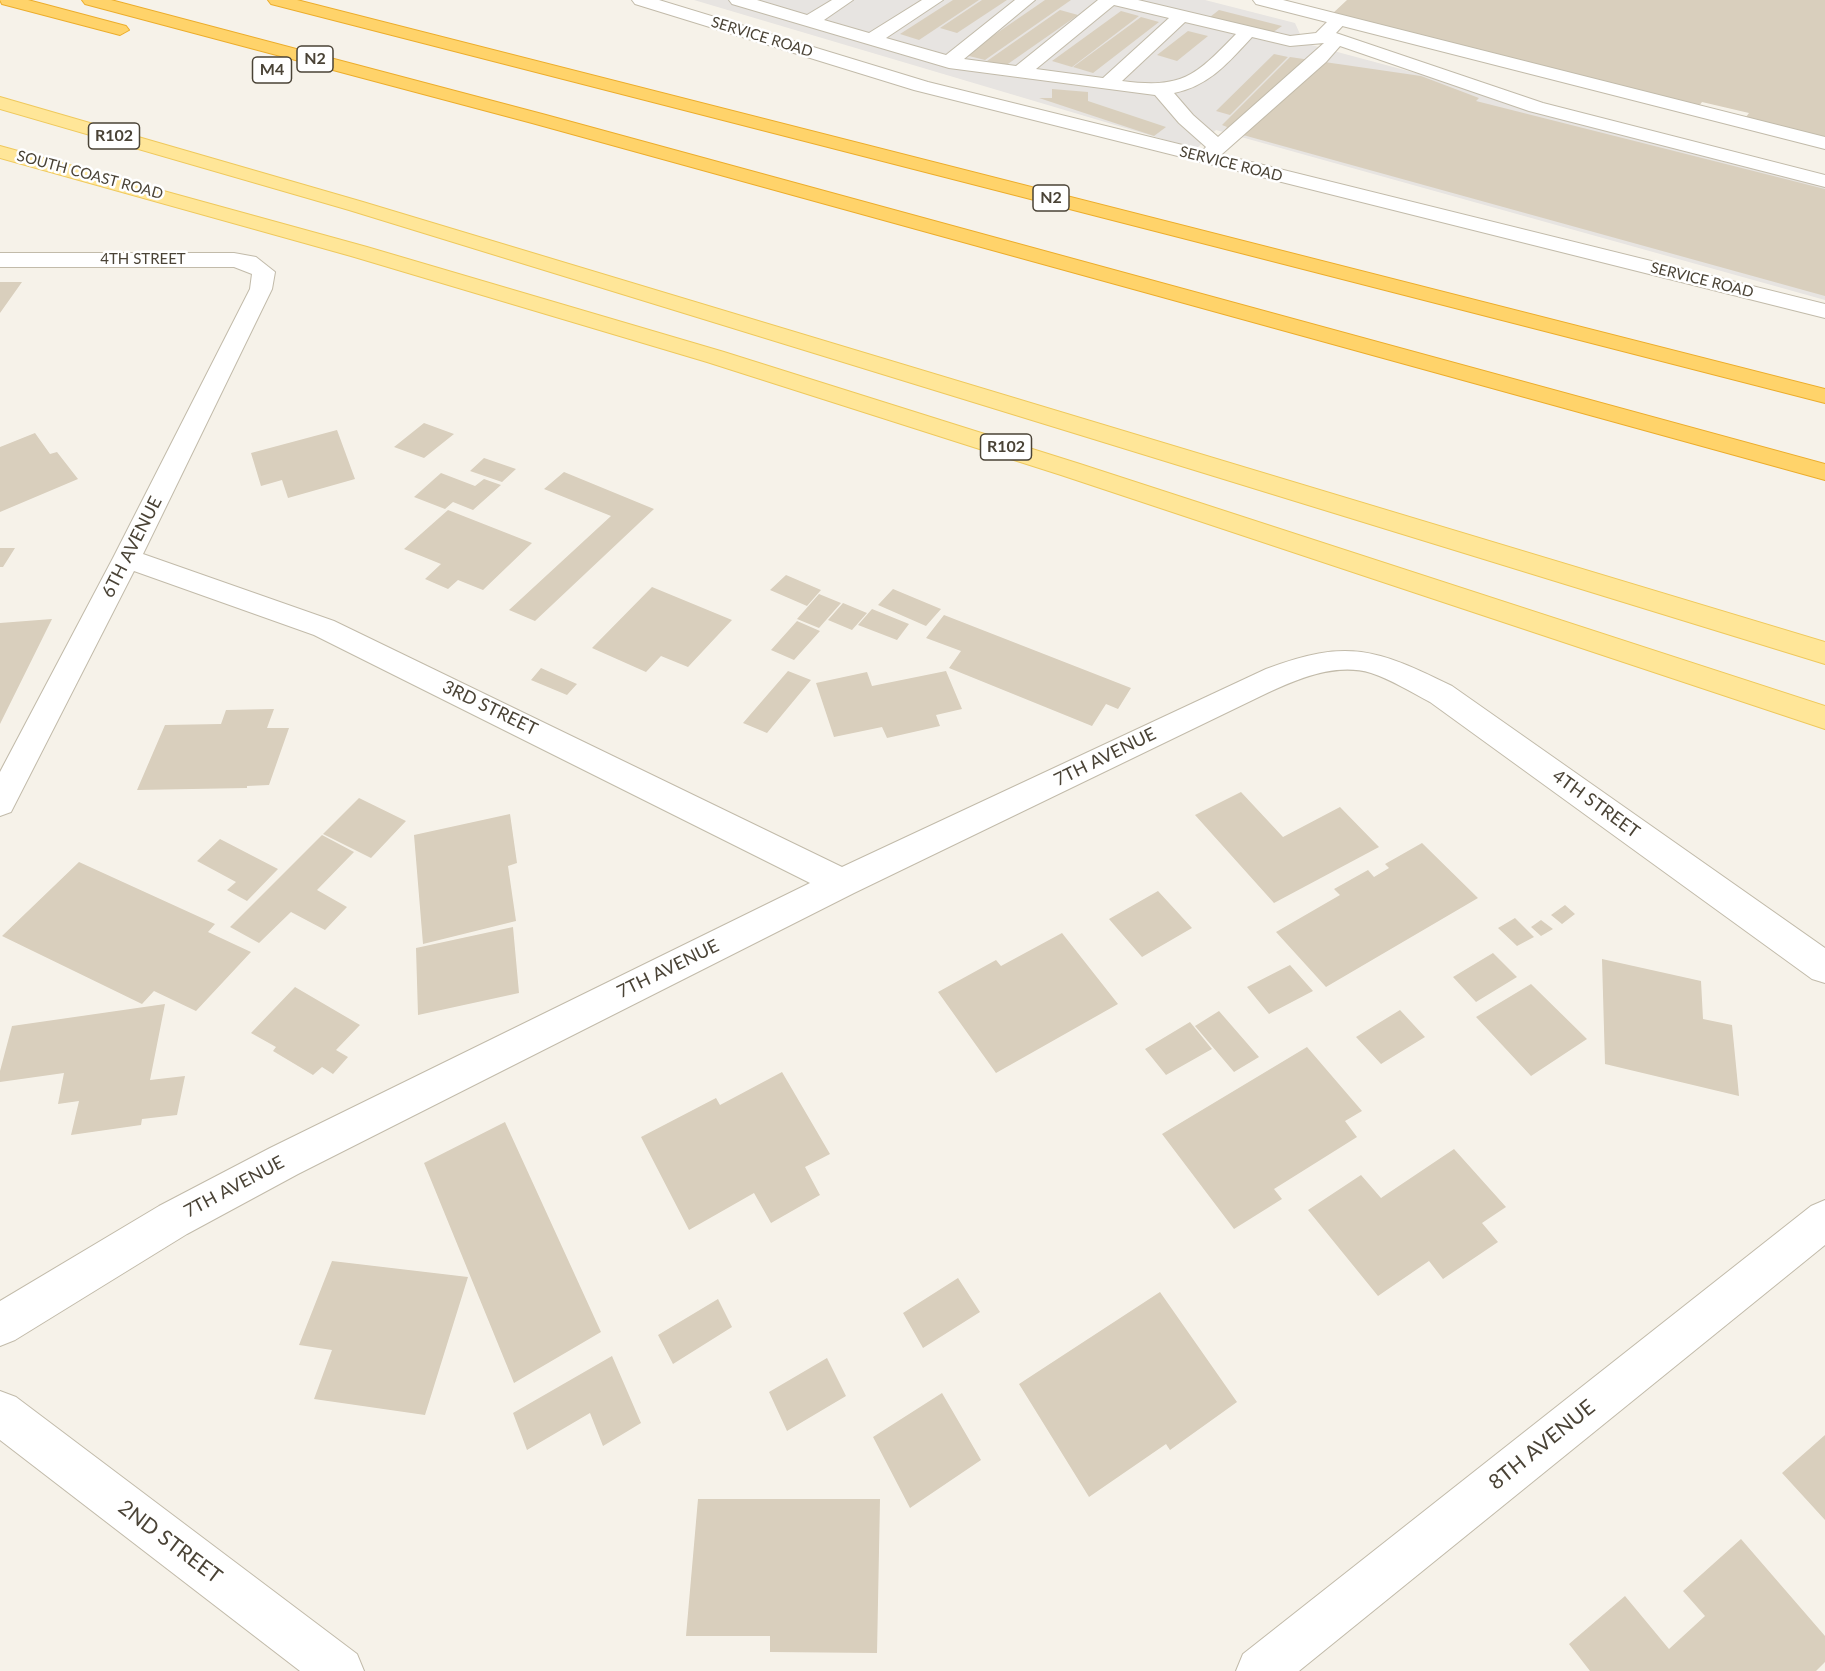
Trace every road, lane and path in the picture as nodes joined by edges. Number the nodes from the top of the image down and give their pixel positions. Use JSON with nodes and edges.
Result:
{"nodes":[{"id":1,"x":8,"y":0,"type":"edge"},
{"id":2,"x":91,"y":0,"type":"edge"},
{"id":3,"x":277,"y":0,"type":"edge"},
{"id":4,"x":641,"y":0,"type":"edge"},
{"id":5,"x":844,"y":0,"type":"edge"},
{"id":6,"x":934,"y":0,"type":"edge"},
{"id":7,"x":1026,"y":0,"type":"edge"},
{"id":8,"x":1108,"y":0,"type":"edge"},
{"id":9,"x":1116,"y":0,"type":"edge"},
{"id":10,"x":1262,"y":0,"type":"edge"},
{"id":11,"x":746,"y":1,"type":"edge"},
{"id":12,"x":1181,"y":16,"type":"junction"},
{"id":13,"x":807,"y":22,"type":"junction"},
{"id":14,"x":1334,"y":31,"type":"junction"},
{"id":15,"x":1247,"y":32,"type":"junction"},
{"id":16,"x":135,"y":34,"type":"dead end"},
{"id":17,"x":870,"y":40,"type":"junction"},
{"id":18,"x":949,"y":62,"type":"junction"},
{"id":19,"x":1019,"y":73,"type":"junction"},
{"id":20,"x":1106,"y":85,"type":"junction"},
{"id":21,"x":1161,"y":90,"type":"junction"},
{"id":22,"x":0,"y":103,"type":"edge"},
{"id":23,"x":539,"y":118,"type":"junction"},
{"id":24,"x":465,"y":119,"type":"dead end"},
{"id":25,"x":1825,"y":143,"type":"edge"},
{"id":26,"x":0,"y":152,"type":"edge"},
{"id":27,"x":1212,"y":152,"type":"junction"},
{"id":28,"x":1825,"y":181,"type":"edge"},
{"id":29,"x":0,"y":260,"type":"edge"},
{"id":30,"x":261,"y":289,"type":"joint"},
{"id":31,"x":1825,"y":311,"type":"edge"},
{"id":32,"x":1825,"y":396,"type":"edge"},
{"id":33,"x":1825,"y":472,"type":"edge"},
{"id":34,"x":127,"y":558,"type":"junction"},
{"id":35,"x":1825,"y":653,"type":"edge"},
{"id":36,"x":1356,"y":660,"type":"joint"},
{"id":37,"x":1825,"y":718,"type":"edge"},
{"id":38,"x":0,"y":803,"type":"edge"},
{"id":39,"x":842,"y":883,"type":"junction"},
{"id":40,"x":1825,"y":968,"type":"edge"},
{"id":41,"x":1825,"y":1220,"type":"edge"},
{"id":42,"x":0,"y":1325,"type":"edge"},
{"id":43,"x":0,"y":1413,"type":"edge"},
{"id":44,"x":340,"y":1671,"type":"edge"},
{"id":45,"x":1260,"y":1671,"type":"edge"}],
"edges":[{"from":1,"to":16,"type":"highway"},
{"from":2,"to":23,"type":"highway","number":"N2"},
{"from":3,"to":32,"type":"highway","number":"N2"},
{"from":4,"to":27,"type":"street","name":"SERVICE ROAD"},
{"from":5,"to":13,"type":"street"},
{"from":6,"to":17,"type":"street"},
{"from":7,"to":18,"type":"street"},
{"from":8,"to":19,"type":"street"},
{"from":9,"to":12,"type":"street"},
{"from":10,"to":14,"type":"street"},
{"from":11,"to":13,"type":"street"},
{"from":12,"to":15,"type":"street"},
{"from":12,"to":20,"type":"street"},
{"from":13,"to":17,"type":"street"},
{"from":14,"to":15,"type":"street"},
{"from":14,"to":25,"type":"street"},
{"from":14,"to":27,"type":"street"},
{"from":14,"to":28,"type":"street"},
{"from":15,"to":21,"type":"street"},
{"from":17,"to":18,"type":"street"},
{"from":18,"to":19,"type":"street"},
{"from":19,"to":20,"type":"street"},
{"from":20,"to":21,"type":"street"},
{"from":21,"to":27,"type":"street"},
{"from":22,"to":35,"type":"main road","number":"R102"},
{"from":23,"to":24,"type":"highway"},
{"from":23,"to":33,"type":"highway","number":"N2"},
{"from":26,"to":37,"type":"main road","name":"SOUTH COAST ROAD","number":"R102"},
{"from":27,"to":31,"type":"street","name":"SERVICE ROAD"},
{"from":29,"to":30,"type":"street","name":"4TH STREET"},
{"from":30,"to":34,"type":"street","name":"6TH AVENUE"},
{"from":34,"to":38,"type":"street","name":"6TH AVENUE"},
{"from":34,"to":39,"type":"street","name":"3RD STREET"},
{"from":36,"to":39,"type":"street","name":"7TH AVENUE"},
{"from":36,"to":40,"type":"street","name":"4TH STREET"},
{"from":39,"to":42,"type":"street","name":"7TH AVENUE"},
{"from":41,"to":45,"type":"street","name":"8TH AVENUE"},
{"from":43,"to":44,"type":"street","name":"2ND STREET"}]}
